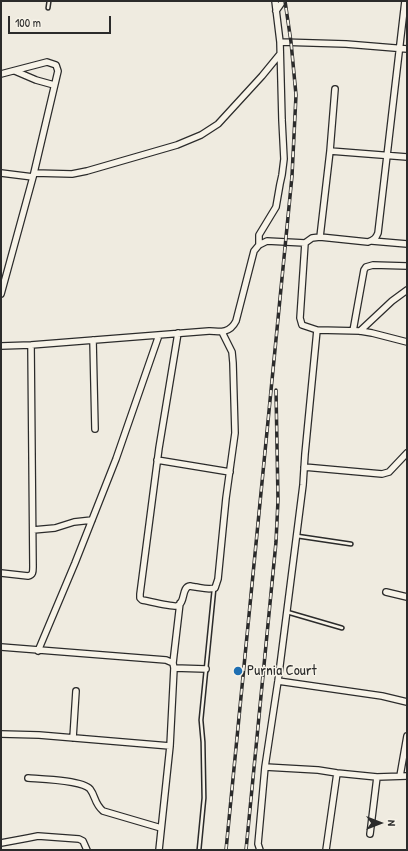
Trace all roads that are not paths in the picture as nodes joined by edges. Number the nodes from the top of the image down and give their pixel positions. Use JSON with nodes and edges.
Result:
{"nodes":[{"id":1,"x":49,"y":1,"type":"edge"},
{"id":2,"x":275,"y":1,"type":"edge"},
{"id":3,"x":283,"y":1,"type":"edge"},
{"id":4,"x":405,"y":1,"type":"edge"},
{"id":5,"x":48,"y":8,"type":"dead end"},
{"id":6,"x":276,"y":11,"type":"junction"},
{"id":7,"x":280,"y":42,"type":"junction"},
{"id":8,"x":399,"y":48,"type":"junction"},
{"id":9,"x":407,"y":49,"type":"edge"},
{"id":10,"x":280,"y":54,"type":"junction"},
{"id":11,"x":15,"y":71,"type":"junction"},
{"id":12,"x":1,"y":74,"type":"edge"},
{"id":13,"x":54,"y":85,"type":"junction"},
{"id":14,"x":335,"y":89,"type":"dead end"},
{"id":15,"x":330,"y":151,"type":"junction"},
{"id":16,"x":386,"y":155,"type":"junction"},
{"id":17,"x":407,"y":157,"type":"edge"},
{"id":18,"x":1,"y":173,"type":"edge"},
{"id":19,"x":34,"y":175,"type":"junction"},
{"id":20,"x":320,"y":237,"type":"junction"},
{"id":21,"x":372,"y":241,"type":"junction"},
{"id":22,"x":305,"y":243,"type":"junction"},
{"id":23,"x":407,"y":244,"type":"edge"},
{"id":24,"x":259,"y":245,"type":"junction"},
{"id":25,"x":407,"y":266,"type":"edge"},
{"id":26,"x":407,"y":290,"type":"edge"},
{"id":27,"x":1,"y":294,"type":"edge"},
{"id":28,"x":317,"y":330,"type":"junction"},
{"id":29,"x":357,"y":331,"type":"junction"},
{"id":30,"x":222,"y":332,"type":"junction"},
{"id":31,"x":178,"y":333,"type":"junction"},
{"id":32,"x":159,"y":335,"type":"junction"},
{"id":33,"x":93,"y":340,"type":"junction"},
{"id":34,"x":407,"y":342,"type":"edge"},
{"id":35,"x":31,"y":345,"type":"junction"},
{"id":36,"x":1,"y":346,"type":"edge"},
{"id":37,"x":95,"y":429,"type":"dead end"},
{"id":38,"x":407,"y":453,"type":"edge"},
{"id":39,"x":157,"y":460,"type":"junction"},
{"id":40,"x":304,"y":467,"type":"junction"},
{"id":41,"x":230,"y":472,"type":"junction"},
{"id":42,"x":92,"y":520,"type":"junction"},
{"id":43,"x":33,"y":530,"type":"junction"},
{"id":44,"x":297,"y":536,"type":"junction"},
{"id":45,"x":351,"y":544,"type":"dead end"},
{"id":46,"x":1,"y":573,"type":"edge"},
{"id":47,"x":214,"y":588,"type":"junction"},
{"id":48,"x":386,"y":592,"type":"dead end"},
{"id":49,"x":407,"y":597,"type":"edge"},
{"id":50,"x":180,"y":603,"type":"junction"},
{"id":51,"x":287,"y":612,"type":"junction"},
{"id":52,"x":342,"y":628,"type":"dead end"},
{"id":53,"x":1,"y":647,"type":"edge"},
{"id":54,"x":38,"y":651,"type":"junction"},
{"id":55,"x":174,"y":666,"type":"junction"},
{"id":56,"x":206,"y":669,"type":"junction"},
{"id":57,"x":278,"y":681,"type":"junction"},
{"id":58,"x":76,"y":691,"type":"dead end"},
{"id":59,"x":407,"y":702,"type":"edge"},
{"id":60,"x":1,"y":734,"type":"edge"},
{"id":61,"x":407,"y":736,"type":"edge"},
{"id":62,"x":73,"y":738,"type":"junction"},
{"id":63,"x":170,"y":746,"type":"junction"},
{"id":64,"x":265,"y":767,"type":"junction"},
{"id":65,"x":337,"y":773,"type":"junction"},
{"id":66,"x":400,"y":776,"type":"junction"},
{"id":67,"x":407,"y":776,"type":"edge"},
{"id":68,"x":377,"y":777,"type":"junction"},
{"id":69,"x":28,"y":778,"type":"dead end"},
{"id":70,"x":161,"y":828,"type":"junction"},
{"id":71,"x":370,"y":834,"type":"dead end"},
{"id":72,"x":1,"y":843,"type":"edge"},
{"id":73,"x":87,"y":850,"type":"edge"},
{"id":74,"x":158,"y":850,"type":"edge"},
{"id":75,"x":199,"y":850,"type":"edge"},
{"id":76,"x":260,"y":850,"type":"edge"},
{"id":77,"x":326,"y":850,"type":"edge"}],
"edges":[{"from":1,"to":5,"type":"lane"},
{"from":2,"to":6,"type":"street"},
{"from":3,"to":6,"type":"street"},
{"from":4,"to":8,"type":"street"},
{"from":6,"to":7,"type":"street"},
{"from":7,"to":8,"type":"street"},
{"from":7,"to":10,"type":"street"},
{"from":8,"to":9,"type":"street"},
{"from":8,"to":16,"type":"street"},
{"from":10,"to":19,"type":"street"},
{"from":10,"to":24,"type":"street"},
{"from":11,"to":12,"type":"street"},
{"from":11,"to":13,"type":"street"},
{"from":11,"to":13,"type":"street"},
{"from":13,"to":19,"type":"street"},
{"from":14,"to":15,"type":"street"},
{"from":15,"to":16,"type":"street"},
{"from":15,"to":20,"type":"street"},
{"from":16,"to":17,"type":"street"},
{"from":16,"to":21,"type":"street"},
{"from":18,"to":19,"type":"street"},
{"from":19,"to":27,"type":"street"},
{"from":20,"to":21,"type":"street"},
{"from":20,"to":22,"type":"street"},
{"from":21,"to":23,"type":"street"},
{"from":22,"to":24,"type":"street"},
{"from":22,"to":28,"type":"street"},
{"from":24,"to":30,"type":"street"},
{"from":25,"to":29,"type":"street"},
{"from":26,"to":29,"type":"street"},
{"from":28,"to":29,"type":"street"},
{"from":28,"to":40,"type":"street"},
{"from":29,"to":34,"type":"street"},
{"from":30,"to":31,"type":"street"},
{"from":30,"to":41,"type":"street"},
{"from":31,"to":32,"type":"street"},
{"from":31,"to":39,"type":"street"},
{"from":32,"to":33,"type":"street"},
{"from":32,"to":42,"type":"street"},
{"from":33,"to":35,"type":"street"},
{"from":33,"to":37,"type":"street"},
{"from":35,"to":36,"type":"street"},
{"from":35,"to":43,"type":"street"},
{"from":38,"to":40,"type":"street"},
{"from":39,"to":41,"type":"street"},
{"from":39,"to":50,"type":"street"},
{"from":40,"to":44,"type":"street"},
{"from":41,"to":47,"type":"street"},
{"from":42,"to":43,"type":"street"},
{"from":42,"to":54,"type":"street"},
{"from":43,"to":46,"type":"street"},
{"from":44,"to":45,"type":"lane"},
{"from":44,"to":51,"type":"street"},
{"from":47,"to":50,"type":"street"},
{"from":47,"to":56,"type":"lane"},
{"from":48,"to":49,"type":"street"},
{"from":50,"to":55,"type":"street"},
{"from":51,"to":52,"type":"lane"},
{"from":51,"to":57,"type":"street"},
{"from":53,"to":54,"type":"street"},
{"from":54,"to":55,"type":"street"},
{"from":55,"to":56,"type":"street"},
{"from":55,"to":63,"type":"street"},
{"from":56,"to":75,"type":"lane"},
{"from":57,"to":59,"type":"street"},
{"from":57,"to":64,"type":"street"},
{"from":58,"to":62,"type":"street"},
{"from":60,"to":62,"type":"street"},
{"from":61,"to":66,"type":"street"},
{"from":62,"to":63,"type":"street"},
{"from":63,"to":70,"type":"street"},
{"from":64,"to":65,"type":"street"},
{"from":64,"to":76,"type":"street"},
{"from":65,"to":68,"type":"street"},
{"from":65,"to":77,"type":"street"},
{"from":66,"to":67,"type":"street"},
{"from":66,"to":68,"type":"street"},
{"from":68,"to":71,"type":"street"},
{"from":69,"to":70,"type":"street"},
{"from":70,"to":74,"type":"street"},
{"from":72,"to":73,"type":"street"}]}
